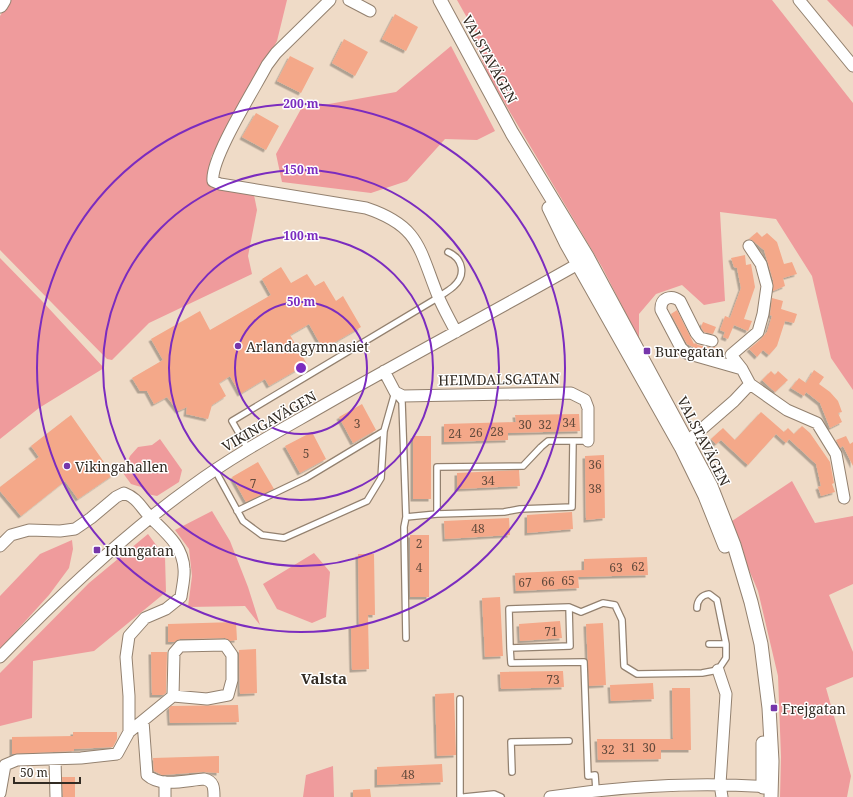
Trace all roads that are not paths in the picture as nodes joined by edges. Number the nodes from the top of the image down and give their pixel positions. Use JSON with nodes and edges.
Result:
{"nodes":[{"id":1,"x":3,"y":0,"type":"edge"},
{"id":2,"x":330,"y":0,"type":"edge"},
{"id":3,"x":349,"y":0,"type":"edge"},
{"id":4,"x":440,"y":0,"type":"edge"},
{"id":5,"x":799,"y":0,"type":"edge"},
{"id":6,"x":0,"y":5,"type":"edge"},
{"id":7,"x":370,"y":11,"type":"dead end"},
{"id":8,"x":853,"y":66,"type":"edge"},
{"id":9,"x":749,"y":246,"type":"dead end"},
{"id":10,"x":448,"y":252,"type":"dead end"},
{"id":11,"x":583,"y":261,"type":"junction"},
{"id":12,"x":439,"y":297,"type":"junction"},
{"id":13,"x":456,"y":332,"type":"junction"},
{"id":14,"x":712,"y":340,"type":"dead end"},
{"id":15,"x":742,"y":369,"type":"junction"},
{"id":16,"x":384,"y":371,"type":"junction"},
{"id":17,"x":750,"y":384,"type":"junction"},
{"id":18,"x":395,"y":392,"type":"junction"},
{"id":19,"x":384,"y":431,"type":"junction"},
{"id":20,"x":573,"y":441,"type":"junction"},
{"id":21,"x":588,"y":441,"type":"joint"},
{"id":22,"x":684,"y":445,"type":"junction"},
{"id":23,"x":248,"y":449,"type":"junction"},
{"id":24,"x":215,"y":470,"type":"junction"},
{"id":25,"x":844,"y":498,"type":"dead end"},
{"id":26,"x":237,"y":511,"type":"junction"},
{"id":27,"x":437,"y":514,"type":"junction"},
{"id":28,"x":150,"y":517,"type":"junction"},
{"id":29,"x":406,"y":517,"type":"junction"},
{"id":30,"x":0,"y":546,"type":"edge"},
{"id":31,"x":569,"y":607,"type":"junction"},
{"id":32,"x":697,"y":608,"type":"dead end"},
{"id":33,"x":406,"y":638,"type":"dead end"},
{"id":34,"x":709,"y":644,"type":"dead end"},
{"id":35,"x":726,"y":644,"type":"junction"},
{"id":36,"x":510,"y":648,"type":"junction"},
{"id":37,"x":0,"y":657,"type":"edge"},
{"id":38,"x":718,"y":670,"type":"junction"},
{"id":39,"x":173,"y":696,"type":"junction"},
{"id":40,"x":460,"y":699,"type":"dead end"},
{"id":41,"x":143,"y":721,"type":"junction"},
{"id":42,"x":129,"y":732,"type":"junction"},
{"id":43,"x":569,"y":742,"type":"dead end"},
{"id":44,"x":55,"y":759,"type":"junction"},
{"id":45,"x":512,"y":772,"type":"dead end"},
{"id":46,"x":165,"y":782,"type":"junction"},
{"id":47,"x":720,"y":784,"type":"junction"},
{"id":48,"x":596,"y":790,"type":"junction"},
{"id":49,"x":0,"y":792,"type":"edge"},
{"id":50,"x":767,"y":792,"type":"edge"},
{"id":51,"x":56,"y":797,"type":"edge"},
{"id":52,"x":165,"y":797,"type":"edge"},
{"id":53,"x":214,"y":797,"type":"edge"},
{"id":54,"x":460,"y":797,"type":"edge"},
{"id":55,"x":464,"y":797,"type":"edge"},
{"id":56,"x":501,"y":797,"type":"edge"},
{"id":57,"x":550,"y":797,"type":"edge"},
{"id":58,"x":722,"y":797,"type":"edge"}],
"edges":[{"from":1,"to":6,"type":"main road"},
{"from":2,"to":12,"type":"street"},
{"from":3,"to":7,"type":"street"},
{"from":4,"to":11,"type":"street","name":"VALSTAVÄGEN"},
{"from":5,"to":8,"type":"street"},
{"from":9,"to":15,"type":"street"},
{"from":10,"to":12,"type":"lane"},
{"from":11,"to":13,"type":"street","name":"VIKINGAVÄGEN"},
{"from":11,"to":22,"type":"street","name":"VALSTAVÄGEN"},
{"from":12,"to":13,"type":"street"},
{"from":12,"to":23,"type":"lane"},
{"from":13,"to":16,"type":"street","name":"VIKINGAVÄGEN"},
{"from":14,"to":15,"type":"street"},
{"from":15,"to":17,"type":"street"},
{"from":16,"to":18,"type":"street"},
{"from":16,"to":23,"type":"street","name":"VIKINGAVÄGEN"},
{"from":17,"to":22,"type":"street"},
{"from":17,"to":25,"type":"street"},
{"from":18,"to":19,"type":"lane"},
{"from":18,"to":21,"type":"street","name":"HEIMDALSGATAN"},
{"from":18,"to":29,"type":"lane"},
{"from":19,"to":26,"type":"lane"},
{"from":19,"to":26,"type":"lane"},
{"from":20,"to":21,"type":"lane"},
{"from":20,"to":27,"type":"lane"},
{"from":20,"to":27,"type":"lane"},
{"from":22,"to":50,"type":"street","name":"VALSTAVÄGEN"},
{"from":23,"to":24,"type":"street","name":"VIKINGAVÄGEN"},
{"from":24,"to":26,"type":"lane"},
{"from":24,"to":28,"type":"street","name":"VIKINGAVÄGEN"},
{"from":27,"to":29,"type":"lane"},
{"from":28,"to":30,"type":"street"},
{"from":28,"to":37,"type":"street","name":"VIKINGAVÄGEN"},
{"from":28,"to":42,"type":"street"},
{"from":29,"to":33,"type":"lane"},
{"from":31,"to":36,"type":"lane"},
{"from":31,"to":36,"type":"lane"},
{"from":31,"to":38,"type":"lane"},
{"from":32,"to":35,"type":"lane"},
{"from":34,"to":35,"type":"lane"},
{"from":35,"to":38,"type":"lane"},
{"from":36,"to":48,"type":"lane"},
{"from":38,"to":47,"type":"street"},
{"from":39,"to":39,"type":"street"},
{"from":39,"to":41,"type":"street"},
{"from":40,"to":54,"type":"lane"},
{"from":41,"to":42,"type":"street"},
{"from":41,"to":46,"type":"street"},
{"from":42,"to":44,"type":"street"},
{"from":43,"to":45,"type":"lane"},
{"from":44,"to":49,"type":"street"},
{"from":44,"to":51,"type":"street"},
{"from":46,"to":52,"type":"street"},
{"from":46,"to":53,"type":"street"},
{"from":47,"to":48,"type":"street"},
{"from":47,"to":50,"type":"street"},
{"from":47,"to":58,"type":"street"},
{"from":48,"to":57,"type":"street"},
{"from":55,"to":56,"type":"lane"}]}
